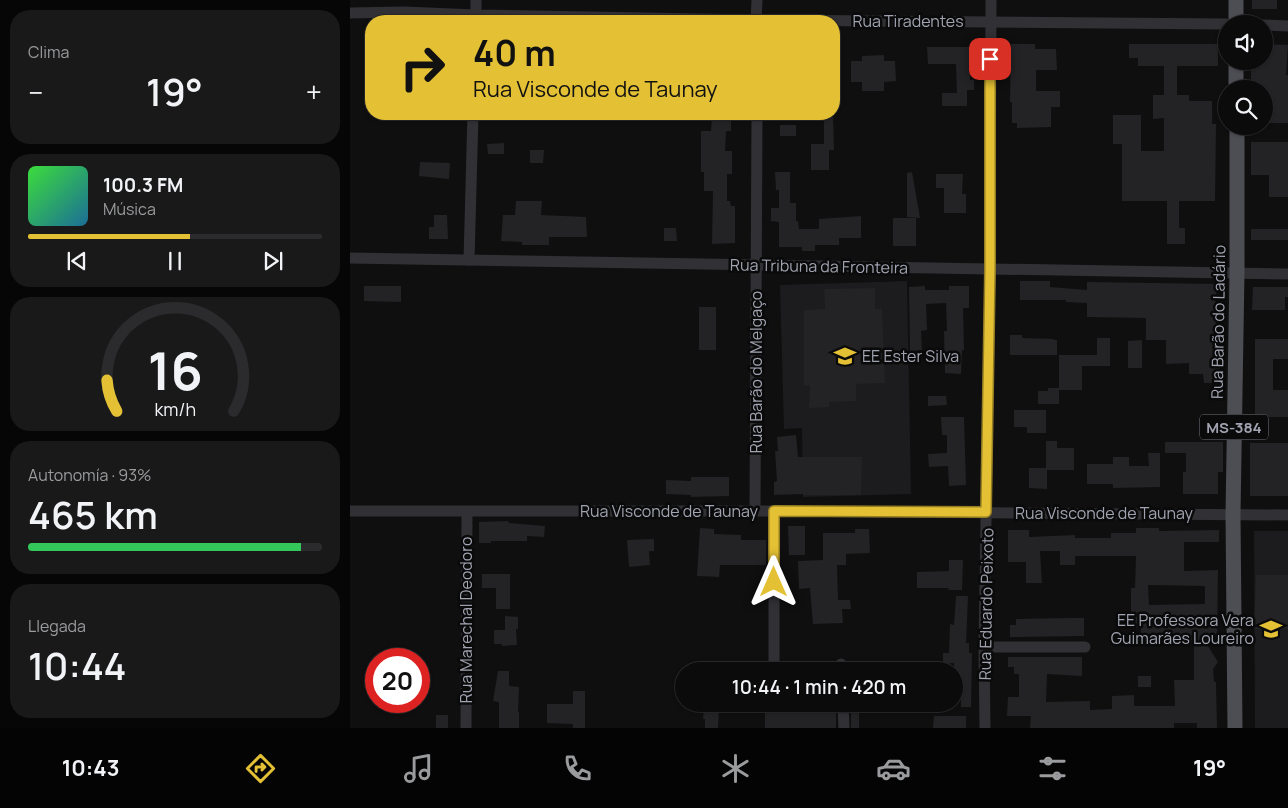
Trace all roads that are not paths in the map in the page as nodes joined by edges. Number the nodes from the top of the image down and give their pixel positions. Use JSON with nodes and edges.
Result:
{"nodes":[{"id":1,"x":476,"y":0,"type":"edge"},
{"id":2,"x":756,"y":0,"type":"edge"},
{"id":3,"x":991,"y":0,"type":"edge"},
{"id":4,"x":1236,"y":0,"type":"edge"},
{"id":5,"x":350,"y":13,"type":"edge"},
{"id":6,"x":440,"y":15,"type":"edge"},
{"id":7,"x":476,"y":15,"type":"edge"},
{"id":8,"x":756,"y":15,"type":"edge"},
{"id":9,"x":1236,"y":15,"type":"edge"},
{"id":10,"x":840,"y":20,"type":"edge"},
{"id":11,"x":990,"y":21,"type":"junction"},
{"id":12,"x":1218,"y":24,"type":"edge"},
{"id":13,"x":1273,"y":25,"type":"edge"},
{"id":14,"x":1288,"y":26,"type":"edge"},
{"id":15,"x":473,"y":120,"type":"edge"},
{"id":16,"x":756,"y":120,"type":"edge"},
{"id":17,"x":1236,"y":135,"type":"edge"},
{"id":18,"x":350,"y":258,"type":"edge"},
{"id":19,"x":469,"y":260,"type":"junction"},
{"id":20,"x":757,"y":266,"type":"junction"},
{"id":21,"x":990,"y":269,"type":"junction"},
{"id":22,"x":1237,"y":272,"type":"junction"},
{"id":23,"x":1288,"y":274,"type":"edge"},
{"id":24,"x":350,"y":511,"type":"edge"},
{"id":25,"x":755,"y":511,"type":"junction"},
{"id":26,"x":774,"y":511,"type":"junction"},
{"id":27,"x":467,"y":512,"type":"junction"},
{"id":28,"x":986,"y":512,"type":"junction"},
{"id":29,"x":1233,"y":514,"type":"junction"},
{"id":30,"x":1288,"y":516,"type":"edge"},
{"id":31,"x":984,"y":647,"type":"junction"},
{"id":32,"x":1085,"y":647,"type":"dead end"},
{"id":33,"x":774,"y":662,"type":"edge"},
{"id":34,"x":843,"y":712,"type":"edge"},
{"id":35,"x":466,"y":728,"type":"edge"},
{"id":36,"x":844,"y":728,"type":"edge"},
{"id":37,"x":986,"y":728,"type":"edge"},
{"id":38,"x":1235,"y":728,"type":"edge"}],
"edges":[{"from":1,"to":7,"type":"street"},
{"from":2,"to":8,"type":"street"},
{"from":3,"to":11,"type":"street","name":"Rua Eduardo Peixoto"},
{"from":4,"to":9,"type":"main road"},
{"from":5,"to":6,"type":"street","name":"Rua Tiradentes"},
{"from":10,"to":11,"type":"street","name":"Rua Tiradentes"},
{"from":11,"to":12,"type":"street","name":"Rua Tiradentes"},
{"from":11,"to":21,"type":"street","name":"Rua Eduardo Peixoto"},
{"from":13,"to":14,"type":"street"},
{"from":15,"to":19,"type":"street"},
{"from":16,"to":20,"type":"street","name":"Rua Barão do Melgaço"},
{"from":17,"to":22,"type":"main road","name":"Rua Barão do Ladário","number":"MS-384"},
{"from":18,"to":19,"type":"street","name":"Rua Tribuna da Fronteira"},
{"from":19,"to":20,"type":"street","name":"Rua Tribuna da Fronteira"},
{"from":20,"to":21,"type":"street","name":"Rua Tribuna da Fronteira"},
{"from":20,"to":25,"type":"street","name":"Rua Barão do Melgaço"},
{"from":21,"to":22,"type":"street","name":"Rua Tribuna da Fronteira"},
{"from":21,"to":28,"type":"street","name":"Rua Eduardo Peixoto"},
{"from":22,"to":23,"type":"street","name":"Rua Tribuna da Fronteira"},
{"from":22,"to":29,"type":"main road","name":"Rua Barão do Ladário","number":"MS-384"},
{"from":24,"to":27,"type":"street","name":"Rua Visconde de Taunay"},
{"from":25,"to":26,"type":"street","name":"Rua Visconde de Taunay"},
{"from":25,"to":27,"type":"street","name":"Rua Visconde de Taunay"},
{"from":26,"to":28,"type":"street","name":"Rua Visconde de Taunay"},
{"from":26,"to":33,"type":"street"},
{"from":27,"to":35,"type":"street","name":"Rua Marechal Deodoro"},
{"from":28,"to":29,"type":"street","name":"Rua Visconde de Taunay"},
{"from":28,"to":31,"type":"street","name":"Rua Eduardo Peixoto"},
{"from":29,"to":30,"type":"street","name":"Rua Visconde de Taunay"},
{"from":29,"to":38,"type":"main road","name":"Rua Barão do Ladário","number":"MS-384"},
{"from":31,"to":32,"type":"street"},
{"from":31,"to":37,"type":"street","name":"Rua Eduardo Peixoto"},
{"from":34,"to":36,"type":"street"}]}
